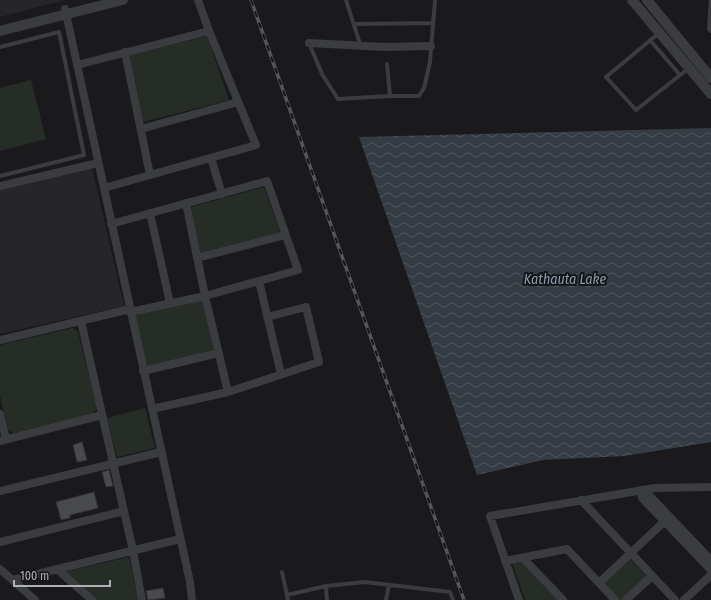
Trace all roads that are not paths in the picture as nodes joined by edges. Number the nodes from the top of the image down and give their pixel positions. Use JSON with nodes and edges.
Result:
{"nodes":[{"id":1,"x":101,"y":0,"type":"edge"},
{"id":2,"x":124,"y":0,"type":"edge"},
{"id":3,"x":198,"y":0,"type":"edge"},
{"id":4,"x":346,"y":0,"type":"edge"},
{"id":5,"x":435,"y":0,"type":"edge"},
{"id":6,"x":632,"y":0,"type":"edge"},
{"id":7,"x":647,"y":0,"type":"edge"},
{"id":8,"x":711,"y":0,"type":"edge"},
{"id":9,"x":66,"y":12,"type":"junction"},
{"id":10,"x":433,"y":23,"type":"junction"},
{"id":11,"x":354,"y":24,"type":"junction"},
{"id":12,"x":0,"y":25,"type":"edge"},
{"id":13,"x":0,"y":31,"type":"edge"},
{"id":14,"x":209,"y":31,"type":"junction"},
{"id":15,"x":711,"y":31,"type":"edge"},
{"id":16,"x":659,"y":33,"type":"junction"},
{"id":17,"x":650,"y":40,"type":"junction"},
{"id":18,"x":309,"y":43,"type":"joint"},
{"id":19,"x":360,"y":44,"type":"dead end"},
{"id":20,"x":431,"y":46,"type":"junction"},
{"id":21,"x":0,"y":47,"type":"edge"},
{"id":22,"x":125,"y":52,"type":"junction"},
{"id":23,"x":77,"y":64,"type":"junction"},
{"id":24,"x":387,"y":64,"type":"dead end"},
{"id":25,"x":694,"y":65,"type":"junction"},
{"id":26,"x":680,"y":75,"type":"junction"},
{"id":27,"x":711,"y":78,"type":"edge"},
{"id":28,"x":711,"y":94,"type":"edge"},
{"id":29,"x":390,"y":96,"type":"junction"},
{"id":30,"x":238,"y":102,"type":"junction"},
{"id":31,"x":141,"y":129,"type":"junction"},
{"id":32,"x":210,"y":158,"type":"junction"},
{"id":33,"x":98,"y":163,"type":"junction"},
{"id":34,"x":150,"y":175,"type":"junction"},
{"id":35,"x":0,"y":176,"type":"edge"},
{"id":36,"x":0,"y":186,"type":"edge"},
{"id":37,"x":104,"y":188,"type":"junction"},
{"id":38,"x":222,"y":194,"type":"junction"},
{"id":39,"x":186,"y":203,"type":"junction"},
{"id":40,"x":150,"y":213,"type":"junction"},
{"id":41,"x":111,"y":224,"type":"junction"},
{"id":42,"x":285,"y":235,"type":"junction"},
{"id":43,"x":197,"y":258,"type":"junction"},
{"id":44,"x":259,"y":281,"type":"junction"},
{"id":45,"x":205,"y":296,"type":"junction"},
{"id":46,"x":170,"y":303,"type":"junction"},
{"id":47,"x":130,"y":311,"type":"junction"},
{"id":48,"x":267,"y":317,"type":"junction"},
{"id":49,"x":81,"y":321,"type":"junction"},
{"id":50,"x":0,"y":340,"type":"edge"},
{"id":51,"x":219,"y":353,"type":"junction"},
{"id":52,"x":144,"y":371,"type":"junction"},
{"id":53,"x":281,"y":374,"type":"junction"},
{"id":54,"x":228,"y":392,"type":"junction"},
{"id":55,"x":152,"y":409,"type":"junction"},
{"id":56,"x":0,"y":414,"type":"edge"},
{"id":57,"x":102,"y":415,"type":"junction"},
{"id":58,"x":3,"y":440,"type":"edge"},
{"id":59,"x":161,"y":452,"type":"junction"},
{"id":60,"x":114,"y":464,"type":"junction"},
{"id":61,"x":711,"y":487,"type":"edge"},
{"id":62,"x":641,"y":490,"type":"junction"},
{"id":63,"x":0,"y":491,"type":"edge"},
{"id":64,"x":581,"y":500,"type":"junction"},
{"id":65,"x":124,"y":511,"type":"junction"},
{"id":66,"x":667,"y":519,"type":"junction"},
{"id":67,"x":180,"y":540,"type":"junction"},
{"id":68,"x":0,"y":542,"type":"edge"},
{"id":69,"x":133,"y":551,"type":"junction"},
{"id":70,"x":631,"y":553,"type":"junction"},
{"id":71,"x":523,"y":558,"type":"junction"},
{"id":72,"x":711,"y":560,"type":"edge"},
{"id":73,"x":505,"y":561,"type":"junction"},
{"id":74,"x":0,"y":569,"type":"edge"},
{"id":75,"x":58,"y":570,"type":"junction"},
{"id":76,"x":711,"y":570,"type":"edge"},
{"id":77,"x":282,"y":572,"type":"dead end"},
{"id":78,"x":711,"y":575,"type":"edge"},
{"id":79,"x":652,"y":576,"type":"junction"},
{"id":80,"x":13,"y":580,"type":"junction"},
{"id":81,"x":599,"y":583,"type":"junction"},
{"id":82,"x":389,"y":585,"type":"junction"},
{"id":83,"x":326,"y":586,"type":"junction"},
{"id":84,"x":288,"y":598,"type":"edge"},
{"id":85,"x":35,"y":600,"type":"edge"},
{"id":86,"x":92,"y":600,"type":"edge"},
{"id":87,"x":142,"y":600,"type":"edge"},
{"id":88,"x":192,"y":600,"type":"edge"},
{"id":89,"x":327,"y":600,"type":"edge"},
{"id":90,"x":386,"y":600,"type":"edge"},
{"id":91,"x":453,"y":600,"type":"edge"},
{"id":92,"x":519,"y":600,"type":"edge"},
{"id":93,"x":563,"y":600,"type":"edge"},
{"id":94,"x":615,"y":600,"type":"edge"},
{"id":95,"x":626,"y":600,"type":"edge"},
{"id":96,"x":675,"y":600,"type":"edge"},
{"id":97,"x":684,"y":600,"type":"edge"}],
"edges":[{"from":1,"to":9,"type":"street"},
{"from":2,"to":9,"type":"street"},
{"from":3,"to":14,"type":"street"},
{"from":4,"to":11,"type":"lane"},
{"from":5,"to":10,"type":"lane"},
{"from":6,"to":16,"type":"street"},
{"from":7,"to":25,"type":"street"},
{"from":8,"to":15,"type":"lane"},
{"from":9,"to":12,"type":"street"},
{"from":9,"to":13,"type":"street"},
{"from":9,"to":23,"type":"street"},
{"from":10,"to":11,"type":"lane"},
{"from":10,"to":20,"type":"lane"},
{"from":11,"to":19,"type":"lane"},
{"from":14,"to":22,"type":"street"},
{"from":14,"to":30,"type":"street"},
{"from":16,"to":17,"type":"lane"},
{"from":16,"to":25,"type":"street"},
{"from":17,"to":26,"type":"lane"},
{"from":17,"to":26,"type":"lane"},
{"from":18,"to":20,"type":"street"},
{"from":18,"to":29,"type":"lane"},
{"from":20,"to":29,"type":"lane"},
{"from":21,"to":35,"type":"lane"},
{"from":22,"to":23,"type":"street"},
{"from":22,"to":31,"type":"street"},
{"from":23,"to":33,"type":"street"},
{"from":24,"to":29,"type":"lane"},
{"from":25,"to":26,"type":"lane"},
{"from":25,"to":27,"type":"street"},
{"from":25,"to":28,"type":"street"},
{"from":30,"to":31,"type":"street"},
{"from":30,"to":32,"type":"street"},
{"from":31,"to":34,"type":"street"},
{"from":32,"to":34,"type":"street"},
{"from":32,"to":38,"type":"street"},
{"from":33,"to":36,"type":"street"},
{"from":33,"to":37,"type":"street"},
{"from":34,"to":37,"type":"street"},
{"from":37,"to":41,"type":"street"},
{"from":38,"to":39,"type":"street"},
{"from":38,"to":42,"type":"street"},
{"from":39,"to":40,"type":"street"},
{"from":39,"to":43,"type":"street"},
{"from":40,"to":41,"type":"street"},
{"from":40,"to":46,"type":"street"},
{"from":41,"to":47,"type":"street"},
{"from":42,"to":43,"type":"street"},
{"from":42,"to":44,"type":"street"},
{"from":43,"to":45,"type":"street"},
{"from":44,"to":45,"type":"street"},
{"from":44,"to":48,"type":"street"},
{"from":45,"to":46,"type":"street"},
{"from":45,"to":51,"type":"street"},
{"from":46,"to":47,"type":"street"},
{"from":47,"to":49,"type":"street"},
{"from":47,"to":52,"type":"street"},
{"from":48,"to":53,"type":"street"},
{"from":48,"to":53,"type":"street"},
{"from":49,"to":50,"type":"street"},
{"from":49,"to":57,"type":"street"},
{"from":51,"to":52,"type":"street"},
{"from":51,"to":54,"type":"street"},
{"from":52,"to":55,"type":"street"},
{"from":53,"to":54,"type":"street"},
{"from":54,"to":55,"type":"street"},
{"from":55,"to":59,"type":"street"},
{"from":56,"to":58,"type":"street"},
{"from":57,"to":58,"type":"street"},
{"from":57,"to":60,"type":"street"},
{"from":59,"to":60,"type":"street"},
{"from":59,"to":67,"type":"street"},
{"from":60,"to":63,"type":"street"},
{"from":60,"to":65,"type":"street"},
{"from":61,"to":62,"type":"street"},
{"from":62,"to":64,"type":"street"},
{"from":62,"to":66,"type":"street"},
{"from":64,"to":70,"type":"street"},
{"from":64,"to":73,"type":"street"},
{"from":65,"to":68,"type":"street"},
{"from":65,"to":69,"type":"street"},
{"from":66,"to":70,"type":"street"},
{"from":66,"to":72,"type":"street"},
{"from":66,"to":76,"type":"street"},
{"from":67,"to":69,"type":"street"},
{"from":67,"to":88,"type":"street"},
{"from":69,"to":75,"type":"street"},
{"from":69,"to":87,"type":"street"},
{"from":70,"to":79,"type":"street"},
{"from":70,"to":81,"type":"street"},
{"from":71,"to":73,"type":"street"},
{"from":71,"to":81,"type":"street"},
{"from":71,"to":93,"type":"street"},
{"from":73,"to":92,"type":"street"},
{"from":74,"to":80,"type":"street"},
{"from":75,"to":80,"type":"street"},
{"from":75,"to":86,"type":"street"},
{"from":77,"to":84,"type":"lane"},
{"from":78,"to":97,"type":"street"},
{"from":79,"to":95,"type":"street"},
{"from":79,"to":96,"type":"street"},
{"from":80,"to":85,"type":"street"},
{"from":81,"to":94,"type":"street"},
{"from":82,"to":83,"type":"lane"},
{"from":82,"to":90,"type":"lane"},
{"from":82,"to":91,"type":"lane"},
{"from":83,"to":84,"type":"lane"},
{"from":83,"to":89,"type":"lane"}]}
